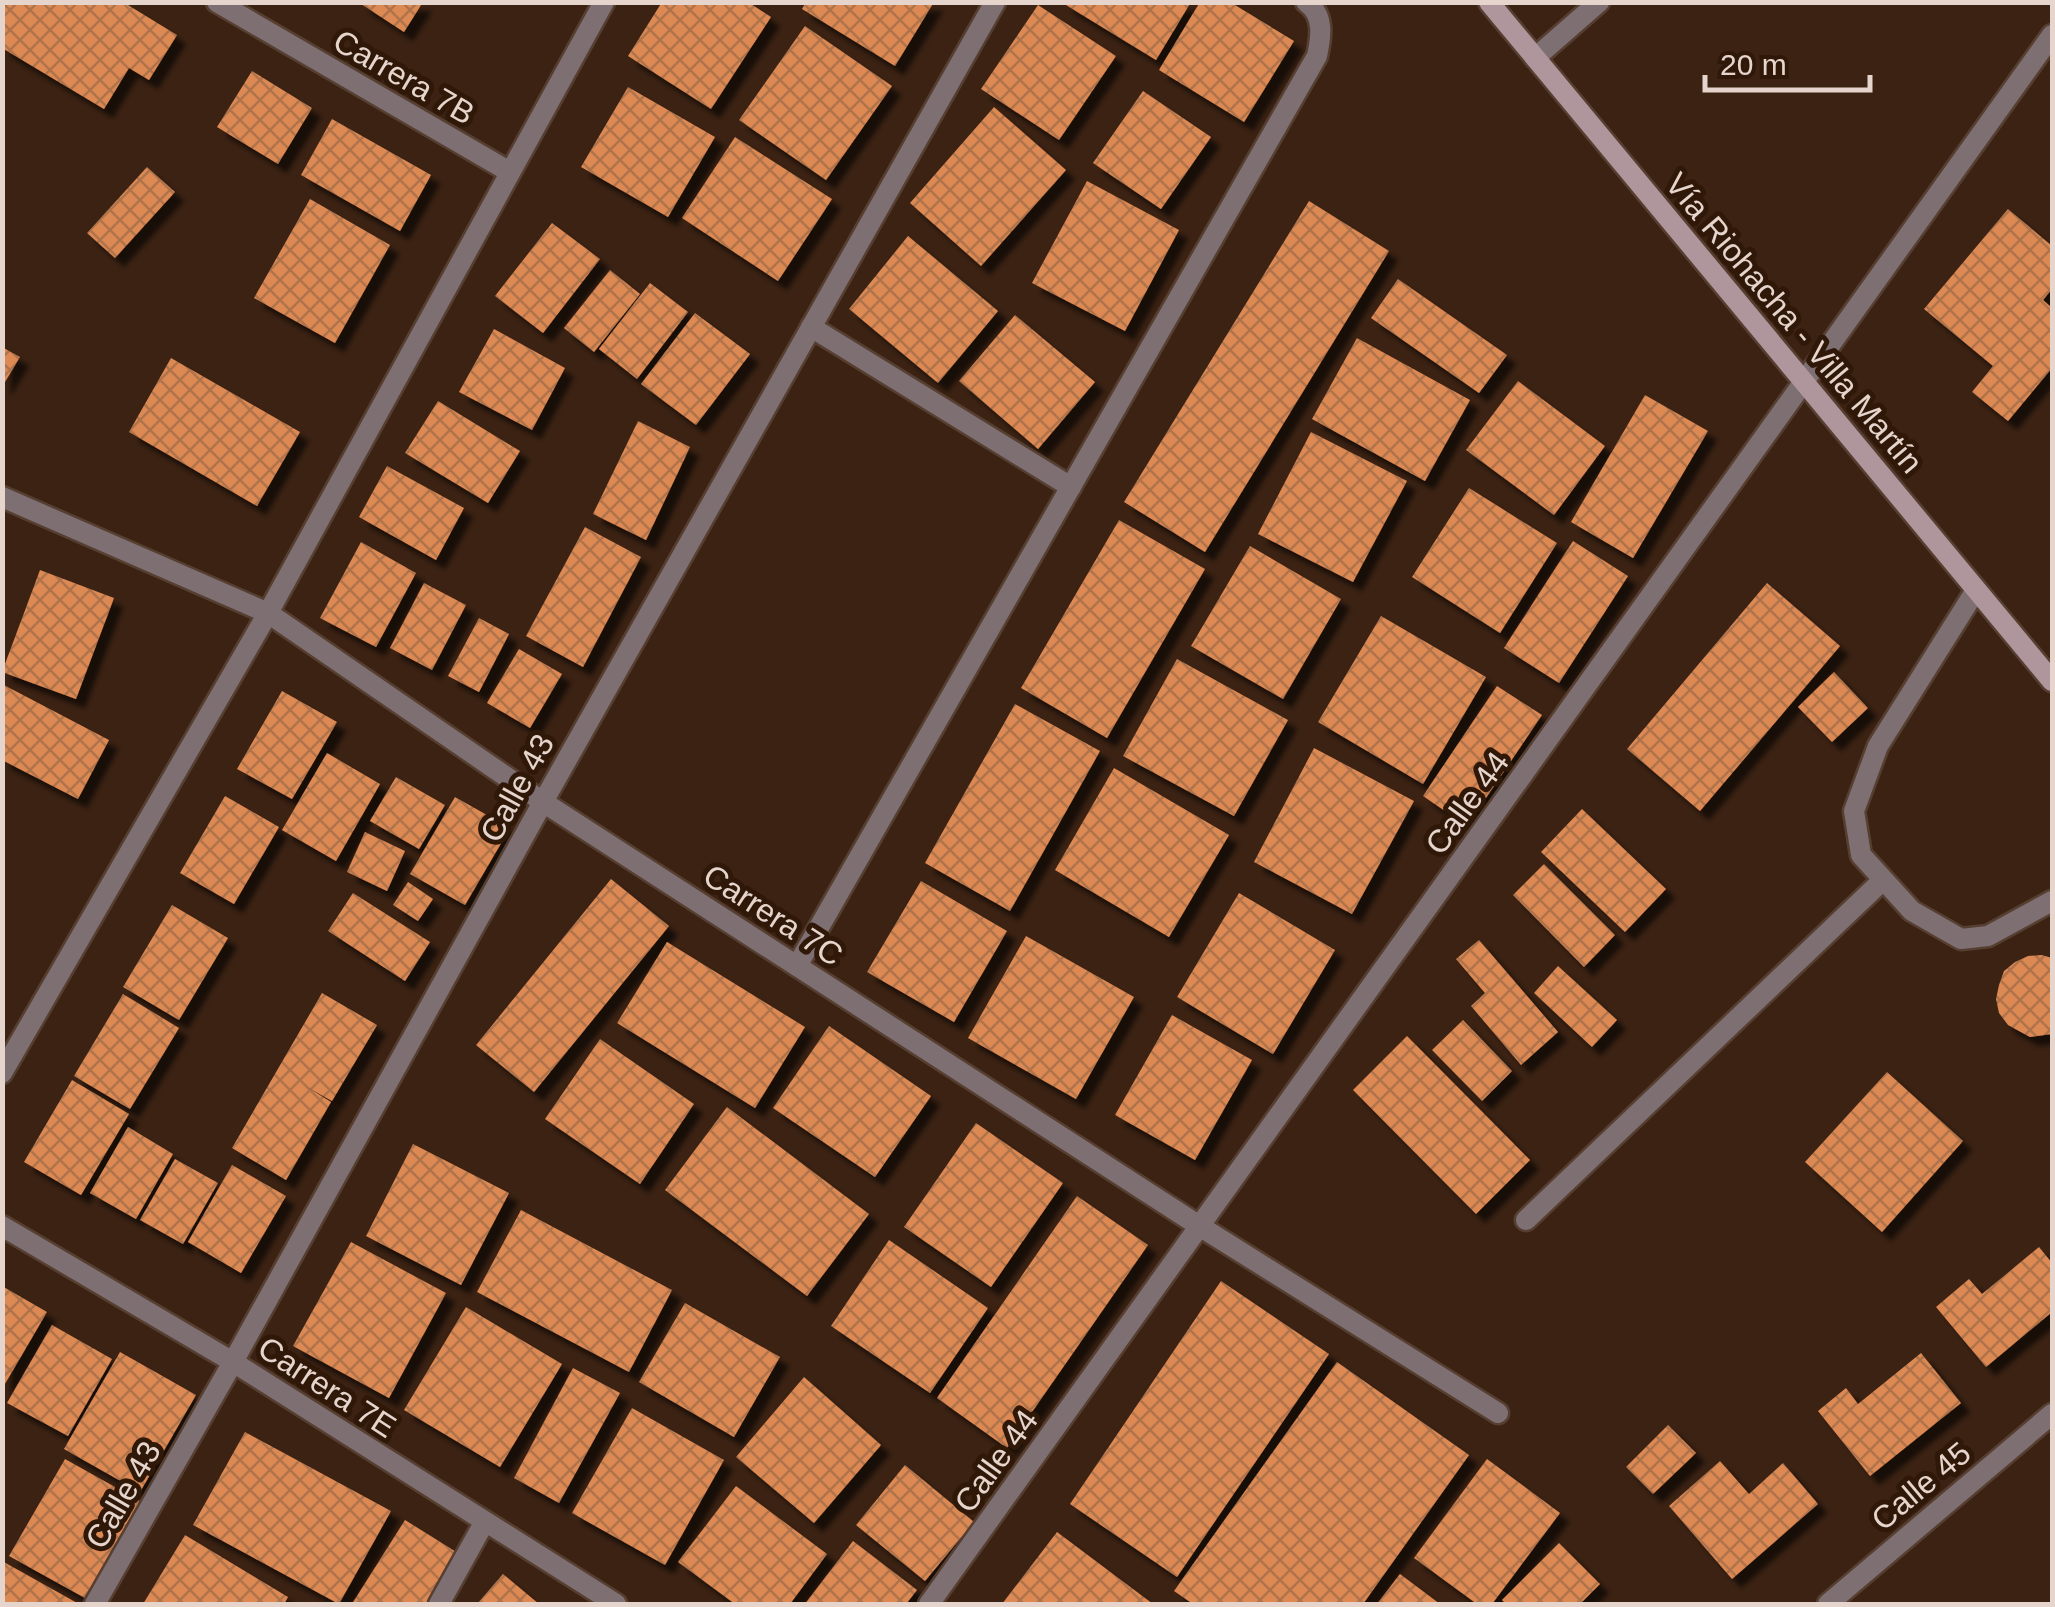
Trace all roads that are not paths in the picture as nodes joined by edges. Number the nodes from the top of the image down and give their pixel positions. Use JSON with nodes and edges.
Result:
{"nodes":[{"id":1,"x":217,"y":2,"type":"edge"},
{"id":2,"x":604,"y":2,"type":"edge"},
{"id":3,"x":995,"y":2,"type":"edge"},
{"id":4,"x":1306,"y":2,"type":"edge"},
{"id":5,"x":1489,"y":2,"type":"edge"},
{"id":6,"x":1599,"y":2,"type":"edge"},
{"id":7,"x":2052,"y":35,"type":"edge"},
{"id":8,"x":1535,"y":58,"type":"junction"},
{"id":9,"x":510,"y":172,"type":"junction"},
{"id":10,"x":811,"y":327,"type":"junction"},
{"id":11,"x":1804,"y":383,"type":"junction"},
{"id":12,"x":1071,"y":487,"type":"junction"},
{"id":13,"x":2,"y":497,"type":"edge"},
{"id":14,"x":1976,"y":590,"type":"junction"},
{"id":15,"x":268,"y":613,"type":"junction"},
{"id":16,"x":2052,"y":681,"type":"edge"},
{"id":17,"x":543,"y":802,"type":"junction"},
{"id":18,"x":1883,"y":880,"type":"junction"},
{"id":19,"x":2052,"y":902,"type":"edge"},
{"id":20,"x":797,"y":966,"type":"junction"},
{"id":21,"x":2,"y":1073,"type":"edge"},
{"id":22,"x":1526,"y":1220,"type":"dead end"},
{"id":23,"x":2,"y":1226,"type":"edge"},
{"id":24,"x":1201,"y":1228,"type":"junction"},
{"id":25,"x":233,"y":1362,"type":"junction"},
{"id":26,"x":1498,"y":1413,"type":"dead end"},
{"id":27,"x":2052,"y":1414,"type":"edge"},
{"id":28,"x":484,"y":1523,"type":"junction"},
{"id":29,"x":96,"y":1604,"type":"edge"},
{"id":30,"x":439,"y":1604,"type":"edge"},
{"id":31,"x":616,"y":1604,"type":"edge"},
{"id":32,"x":929,"y":1604,"type":"edge"},
{"id":33,"x":1828,"y":1604,"type":"edge"}],
"edges":[{"from":1,"to":9,"type":"street","name":"Carrera 7B"},
{"from":2,"to":9,"type":"street"},
{"from":3,"to":10,"type":"street","name":"Calle 43"},
{"from":4,"to":12,"type":"street"},
{"from":5,"to":8,"type":"main road","name":"Vía Riohacha - Villa Martín"},
{"from":6,"to":8,"type":"street"},
{"from":7,"to":11,"type":"street","name":"Calle 44"},
{"from":8,"to":11,"type":"main road","name":"Vía Riohacha - Villa Martín"},
{"from":9,"to":15,"type":"street"},
{"from":10,"to":12,"type":"street"},
{"from":10,"to":17,"type":"street","name":"Calle 43"},
{"from":11,"to":14,"type":"main road","name":"Vía Riohacha - Villa Martín"},
{"from":11,"to":24,"type":"street","name":"Calle 44"},
{"from":12,"to":20,"type":"street"},
{"from":13,"to":15,"type":"street","name":"Carrera 7C"},
{"from":14,"to":16,"type":"main road","name":"Vía Riohacha - Villa Martín"},
{"from":14,"to":18,"type":"street"},
{"from":15,"to":17,"type":"street","name":"Carrera 7C"},
{"from":15,"to":21,"type":"street"},
{"from":17,"to":20,"type":"street","name":"Carrera 7C"},
{"from":17,"to":25,"type":"street","name":"Calle 43"},
{"from":18,"to":19,"type":"street"},
{"from":18,"to":22,"type":"street"},
{"from":20,"to":24,"type":"street","name":"Carrera 7C"},
{"from":23,"to":25,"type":"street","name":"Carrera 7E"},
{"from":24,"to":26,"type":"street","name":"Carrera 7C"},
{"from":24,"to":32,"type":"street","name":"Calle 44"},
{"from":25,"to":28,"type":"street","name":"Carrera 7E"},
{"from":25,"to":29,"type":"street","name":"Calle 43"},
{"from":27,"to":33,"type":"street","name":"Calle 45"},
{"from":28,"to":30,"type":"street"},
{"from":28,"to":31,"type":"street","name":"Carrera 7E"}]}
